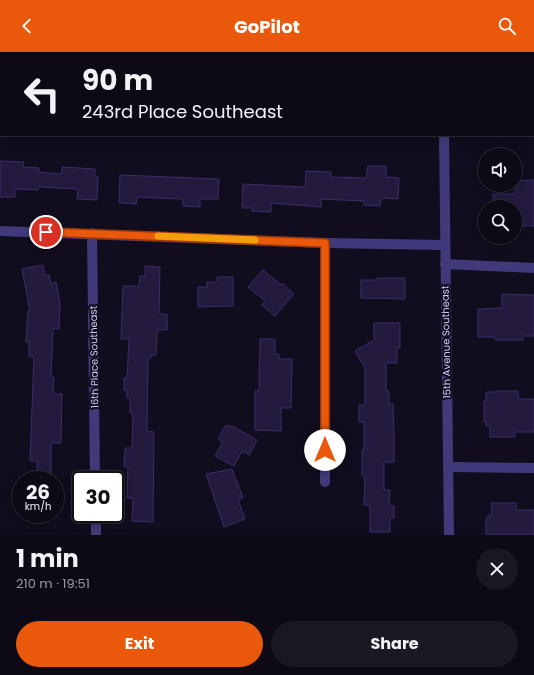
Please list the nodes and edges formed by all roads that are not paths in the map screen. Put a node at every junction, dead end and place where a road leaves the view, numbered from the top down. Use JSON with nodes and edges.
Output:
{"nodes":[{"id":1,"x":444,"y":136,"type":"edge"},
{"id":2,"x":0,"y":231,"type":"edge"},
{"id":3,"x":92,"y":234,"type":"junction"},
{"id":4,"x":325,"y":243,"type":"junction"},
{"id":5,"x":445,"y":245,"type":"junction"},
{"id":6,"x":445,"y":264,"type":"junction"},
{"id":7,"x":534,"y":268,"type":"edge"},
{"id":8,"x":448,"y":467,"type":"junction"},
{"id":9,"x":534,"y":468,"type":"edge"},
{"id":10,"x":96,"y":471,"type":"edge"},
{"id":11,"x":325,"y":482,"type":"dead end"},
{"id":12,"x":96,"y":523,"type":"edge"},
{"id":13,"x":96,"y":535,"type":"edge"},
{"id":14,"x":449,"y":535,"type":"edge"}],
"edges":[{"from":1,"to":5,"type":"street","name":"15th Avenue Southeast"},
{"from":2,"to":3,"type":"street"},
{"from":3,"to":4,"type":"street"},
{"from":3,"to":10,"type":"street","name":"16th Place Southeast"},
{"from":4,"to":5,"type":"street"},
{"from":4,"to":11,"type":"street"},
{"from":5,"to":6,"type":"street","name":"15th Avenue Southeast"},
{"from":6,"to":7,"type":"street"},
{"from":6,"to":8,"type":"street","name":"15th Avenue Southeast"},
{"from":8,"to":9,"type":"street"},
{"from":8,"to":14,"type":"street","name":"15th Avenue Southeast"},
{"from":12,"to":13,"type":"street"}]}
